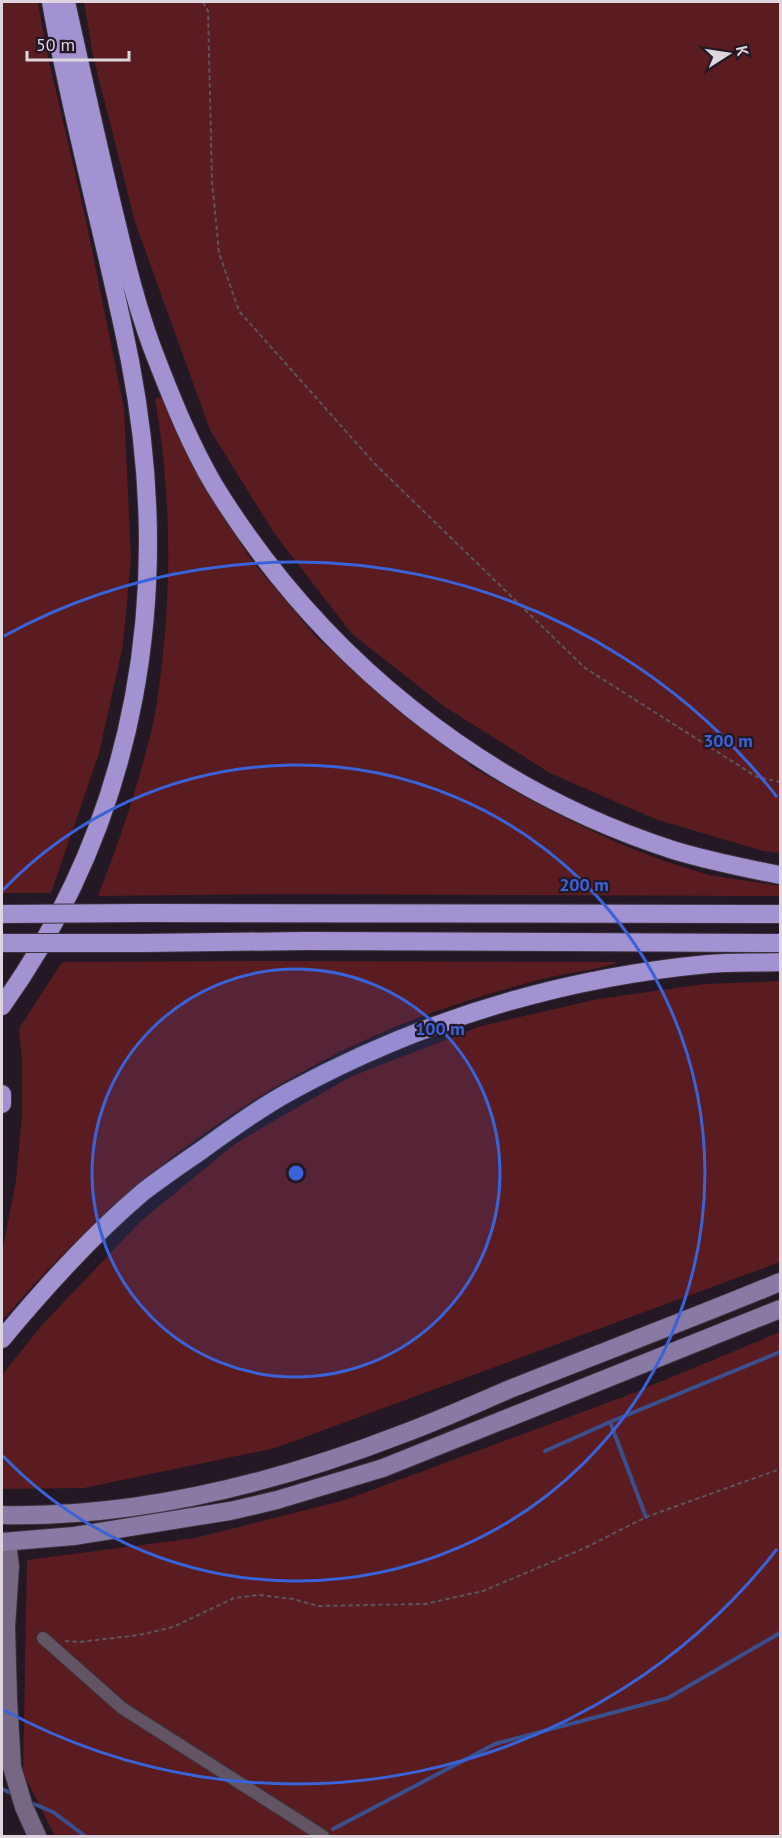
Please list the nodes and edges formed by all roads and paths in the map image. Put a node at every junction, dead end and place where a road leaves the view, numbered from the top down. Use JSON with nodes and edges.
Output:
{"nodes":[{"id":1,"x":51,"y":2,"type":"edge"},
{"id":2,"x":66,"y":2,"type":"edge"},
{"id":3,"x":203,"y":2,"type":"edge"},
{"id":4,"x":780,"y":782,"type":"edge"},
{"id":5,"x":780,"y":875,"type":"edge"},
{"id":6,"x":2,"y":914,"type":"edge"},
{"id":7,"x":780,"y":914,"type":"edge"},
{"id":8,"x":2,"y":943,"type":"edge"},
{"id":9,"x":780,"y":943,"type":"edge"},
{"id":10,"x":780,"y":962,"type":"edge"},
{"id":11,"x":2,"y":1006,"type":"edge"},
{"id":12,"x":2,"y":1094,"type":"edge"},
{"id":13,"x":2,"y":1104,"type":"edge"},
{"id":14,"x":780,"y":1282,"type":"edge"},
{"id":15,"x":780,"y":1309,"type":"edge"},
{"id":16,"x":2,"y":1339,"type":"edge"},
{"id":17,"x":780,"y":1469,"type":"edge"},
{"id":18,"x":3,"y":1515,"type":"edge"},
{"id":19,"x":2,"y":1546,"type":"edge"},
{"id":20,"x":2,"y":1597,"type":"edge"},
{"id":21,"x":6,"y":1627,"type":"junction"},
{"id":22,"x":43,"y":1638,"type":"joint"},
{"id":23,"x":37,"y":1836,"type":"edge"},
{"id":24,"x":323,"y":1836,"type":"edge"}],
"edges":[{"from":1,"to":11,"type":"highway"},
{"from":2,"to":5,"type":"highway"},
{"from":3,"to":4,"type":"path"},
{"from":6,"to":7,"type":"highway","bridge":true},
{"from":8,"to":9,"type":"highway","bridge":true},
{"from":10,"to":16,"type":"highway"},
{"from":12,"to":13,"type":"highway"},
{"from":14,"to":18,"type":"main road"},
{"from":15,"to":19,"type":"main road"},
{"from":17,"to":22,"type":"path"},
{"from":18,"to":19,"type":"main road"},
{"from":19,"to":21,"type":"street"},
{"from":20,"to":21,"type":"street"},
{"from":21,"to":23,"type":"street"},
{"from":22,"to":24,"type":"street"}]}
